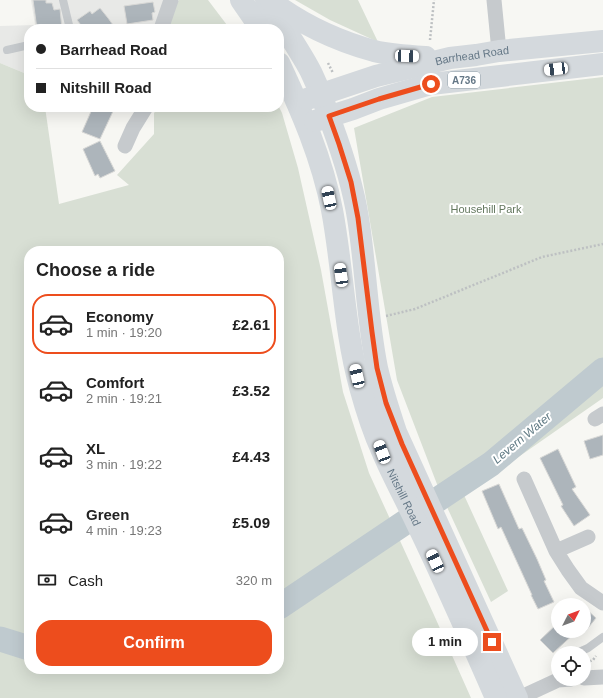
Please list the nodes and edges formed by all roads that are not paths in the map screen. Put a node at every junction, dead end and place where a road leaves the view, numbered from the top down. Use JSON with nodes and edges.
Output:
{"nodes":[{"id":1,"x":63,"y":0,"type":"edge"},
{"id":2,"x":171,"y":0,"type":"edge"},
{"id":3,"x":241,"y":0,"type":"edge"},
{"id":4,"x":266,"y":0,"type":"edge"},
{"id":5,"x":271,"y":0,"type":"edge"},
{"id":6,"x":494,"y":0,"type":"edge"},
{"id":7,"x":69,"y":24,"type":"edge"},
{"id":8,"x":163,"y":24,"type":"edge"},
{"id":9,"x":258,"y":24,"type":"edge"},
{"id":10,"x":282,"y":24,"type":"edge"},
{"id":11,"x":284,"y":27,"type":"edge"},
{"id":12,"x":603,"y":41,"type":"edge"},
{"id":13,"x":569,"y":44,"type":"junction"},
{"id":14,"x":24,"y":46,"type":"edge"},
{"id":15,"x":7,"y":50,"type":"dead end"},
{"id":16,"x":499,"y":51,"type":"junction"},
{"id":17,"x":433,"y":60,"type":"junction"},
{"id":18,"x":603,"y":64,"type":"edge"},
{"id":19,"x":572,"y":68,"type":"junction"},
{"id":20,"x":284,"y":74,"type":"edge"},
{"id":21,"x":429,"y":85,"type":"junction"},
{"id":22,"x":321,"y":94,"type":"junction"},
{"id":23,"x":297,"y":103,"type":"junction"},
{"id":24,"x":143,"y":112,"type":"edge"},
{"id":25,"x":329,"y":116,"type":"junction"},
{"id":26,"x":306,"y":124,"type":"junction"},
{"id":27,"x":125,"y":146,"type":"dead end"},
{"id":28,"x":392,"y":448,"type":"junction"},
{"id":29,"x":524,"y":479,"type":"dead end"},
{"id":30,"x":588,"y":536,"type":"dead end"},
{"id":31,"x":556,"y":551,"type":"junction"},
{"id":32,"x":603,"y":603,"type":"edge"},
{"id":33,"x":603,"y":637,"type":"edge"},
{"id":34,"x":591,"y":646,"type":"edge"},
{"id":35,"x":603,"y":677,"type":"edge"},
{"id":36,"x":591,"y":678,"type":"edge"},
{"id":37,"x":551,"y":683,"type":"edge"},
{"id":38,"x":496,"y":698,"type":"edge"},
{"id":39,"x":518,"y":698,"type":"edge"}],
"edges":[{"from":1,"to":7,"type":"lane"},
{"from":2,"to":8,"type":"street"},
{"from":3,"to":9,"type":"main road"},
{"from":4,"to":10,"type":"main road","name":"Nitshill Road"},
{"from":5,"to":17,"type":"main road","number":"A736"},
{"from":6,"to":16,"type":"street"},
{"from":11,"to":22,"type":"main road","name":"Nitshill Road"},
{"from":12,"to":13,"type":"main road","name":"Barrhead Road","number":"A736"},
{"from":13,"to":16,"type":"main road","name":"Barrhead Road","number":"A736"},
{"from":13,"to":19,"type":"main road"},
{"from":14,"to":15,"type":"lane"},
{"from":16,"to":17,"type":"main road","name":"Barrhead Road","number":"A736"},
{"from":17,"to":21,"type":"main road"},
{"from":17,"to":22,"type":"main road","name":"Barrhead Road","number":"A736"},
{"from":18,"to":19,"type":"main road","name":"Barrhead Road","number":"A736"},
{"from":19,"to":21,"type":"main road","name":"Barrhead Road","number":"A736"},
{"from":20,"to":23,"type":"main road","name":"Nitshill Road"},
{"from":21,"to":25,"type":"main road","name":"Barrhead Road","number":"A736"},
{"from":22,"to":23,"type":"main road","name":"Barrhead Road"},
{"from":22,"to":25,"type":"main road","name":"Nitshill Road"},
{"from":23,"to":26,"type":"main road","name":"Nitshill Road"},
{"from":24,"to":27,"type":"street"},
{"from":25,"to":26,"type":"main road","name":"Barrhead Road"},
{"from":25,"to":28,"type":"main road","name":"Nitshill Road"},
{"from":26,"to":28,"type":"main road","name":"Nitshill Road"},
{"from":28,"to":38,"type":"main road","name":"Nitshill Road"},
{"from":28,"to":39,"type":"main road","name":"Nitshill Road"},
{"from":29,"to":31,"type":"street"},
{"from":30,"to":31,"type":"street"},
{"from":31,"to":32,"type":"street"},
{"from":33,"to":34,"type":"lane"},
{"from":35,"to":36,"type":"street"},
{"from":37,"to":39,"type":"street"}]}
